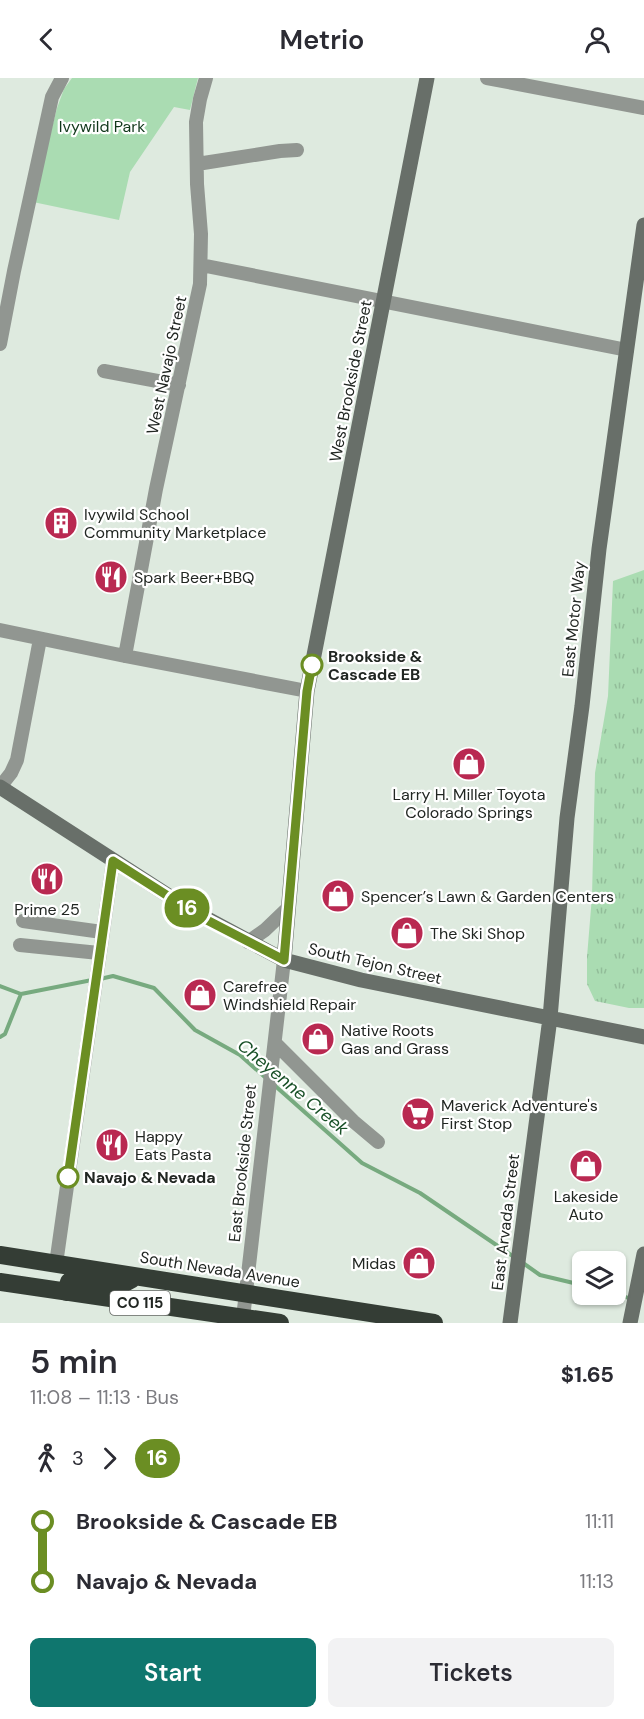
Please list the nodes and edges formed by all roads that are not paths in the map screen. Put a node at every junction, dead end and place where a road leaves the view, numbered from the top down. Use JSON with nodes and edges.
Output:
{"nodes":[{"id":1,"x":62,"y":78,"type":"edge"},
{"id":2,"x":206,"y":78,"type":"edge"},
{"id":3,"x":428,"y":78,"type":"edge"},
{"id":4,"x":487,"y":78,"type":"edge"},
{"id":5,"x":644,"y":108,"type":"edge"},
{"id":6,"x":297,"y":150,"type":"dead end"},
{"id":7,"x":197,"y":164,"type":"junction"},
{"id":8,"x":644,"y":225,"type":"edge"},
{"id":9,"x":201,"y":265,"type":"junction"},
{"id":10,"x":7,"y":270,"type":"edge"},
{"id":11,"x":384,"y":301,"type":"junction"},
{"id":12,"x":0,"y":344,"type":"edge"},
{"id":13,"x":627,"y":350,"type":"junction"},
{"id":14,"x":104,"y":371,"type":"dead end"},
{"id":15,"x":179,"y":385,"type":"junction"},
{"id":16,"x":0,"y":630,"type":"edge"},
{"id":17,"x":40,"y":639,"type":"junction"},
{"id":18,"x":125,"y":657,"type":"junction"},
{"id":19,"x":307,"y":691,"type":"junction"},
{"id":20,"x":0,"y":787,"type":"edge"},
{"id":21,"x":113,"y":861,"type":"junction"},
{"id":22,"x":290,"y":907,"type":"junction"},
{"id":23,"x":23,"y":921,"type":"dead end"},
{"id":24,"x":102,"y":932,"type":"junction"},
{"id":25,"x":248,"y":942,"type":"junction"},
{"id":26,"x":20,"y":945,"type":"dead end"},
{"id":27,"x":99,"y":953,"type":"junction"},
{"id":28,"x":284,"y":960,"type":"junction"},
{"id":29,"x":550,"y":1018,"type":"junction"},
{"id":30,"x":644,"y":1037,"type":"edge"},
{"id":31,"x":275,"y":1042,"type":"junction"},
{"id":32,"x":378,"y":1142,"type":"dead end"},
{"id":33,"x":644,"y":1254,"type":"edge"},
{"id":34,"x":0,"y":1255,"type":"edge"},
{"id":35,"x":56,"y":1264,"type":"junction"},
{"id":36,"x":0,"y":1275,"type":"edge"},
{"id":37,"x":136,"y":1276,"type":"junction"},
{"id":38,"x":0,"y":1282,"type":"edge"},
{"id":39,"x":66,"y":1292,"type":"junction"},
{"id":40,"x":246,"y":1293,"type":"junction"},
{"id":41,"x":272,"y":1297,"type":"junction"},
{"id":42,"x":243,"y":1318,"type":"junction"},
{"id":43,"x":271,"y":1322,"type":"edge"},
{"id":44,"x":434,"y":1323,"type":"edge"},
{"id":45,"x":510,"y":1323,"type":"edge"},
{"id":46,"x":630,"y":1323,"type":"edge"}],
"edges":[{"from":1,"to":10,"type":"street"},
{"from":2,"to":7,"type":"street","name":"West Navajo Street"},
{"from":3,"to":11,"type":"street","name":"West Brookside Street"},
{"from":4,"to":5,"type":"street"},
{"from":6,"to":7,"type":"street"},
{"from":7,"to":9,"type":"street","name":"West Navajo Street"},
{"from":8,"to":13,"type":"street","name":"East Motor Way"},
{"from":9,"to":11,"type":"street"},
{"from":9,"to":15,"type":"street","name":"West Navajo Street"},
{"from":10,"to":12,"type":"street"},
{"from":11,"to":13,"type":"street"},
{"from":11,"to":19,"type":"street","name":"West Brookside Street"},
{"from":13,"to":29,"type":"street","name":"East Motor Way"},
{"from":14,"to":15,"type":"street"},
{"from":15,"to":18,"type":"street","name":"West Navajo Street"},
{"from":16,"to":17,"type":"street"},
{"from":17,"to":18,"type":"street"},
{"from":17,"to":20,"type":"street"},
{"from":18,"to":19,"type":"street"},
{"from":19,"to":22,"type":"street","name":"East Brookside Street"},
{"from":20,"to":21,"type":"street","name":"South Tejon Street"},
{"from":21,"to":24,"type":"street"},
{"from":21,"to":25,"type":"street","name":"South Tejon Street"},
{"from":22,"to":25,"type":"street"},
{"from":22,"to":28,"type":"street","name":"East Brookside Street"},
{"from":23,"to":24,"type":"street"},
{"from":24,"to":27,"type":"street"},
{"from":25,"to":28,"type":"street","name":"South Tejon Street"},
{"from":26,"to":27,"type":"street"},
{"from":27,"to":35,"type":"street"},
{"from":28,"to":29,"type":"street","name":"South Tejon Street"},
{"from":28,"to":31,"type":"street","name":"East Brookside Street"},
{"from":29,"to":30,"type":"street","name":"South Tejon Street"},
{"from":29,"to":45,"type":"street","name":"East Arvada Street"},
{"from":31,"to":32,"type":"street"},
{"from":31,"to":40,"type":"street","name":"East Brookside Street"},
{"from":33,"to":46,"type":"street"},
{"from":34,"to":35,"type":"highway","name":"South Nevada Avenue","number":"CO 115"},
{"from":35,"to":36,"type":"highway"},
{"from":35,"to":37,"type":"highway","name":"South Nevada Avenue","number":"CO 115"},
{"from":37,"to":39,"type":"highway"},
{"from":37,"to":40,"type":"highway","name":"South Nevada Avenue","number":"CO 115"},
{"from":38,"to":39,"type":"highway","number":"CO 115"},
{"from":39,"to":42,"type":"highway","number":"CO 115"},
{"from":40,"to":41,"type":"highway","name":"South Nevada Avenue","number":"CO 115"},
{"from":40,"to":42,"type":"street","name":"East Brookside Street"},
{"from":41,"to":43,"type":"street"},
{"from":41,"to":44,"type":"highway","name":"South Nevada Avenue","number":"CO 115"},
{"from":42,"to":43,"type":"highway","number":"CO 115"}]}
